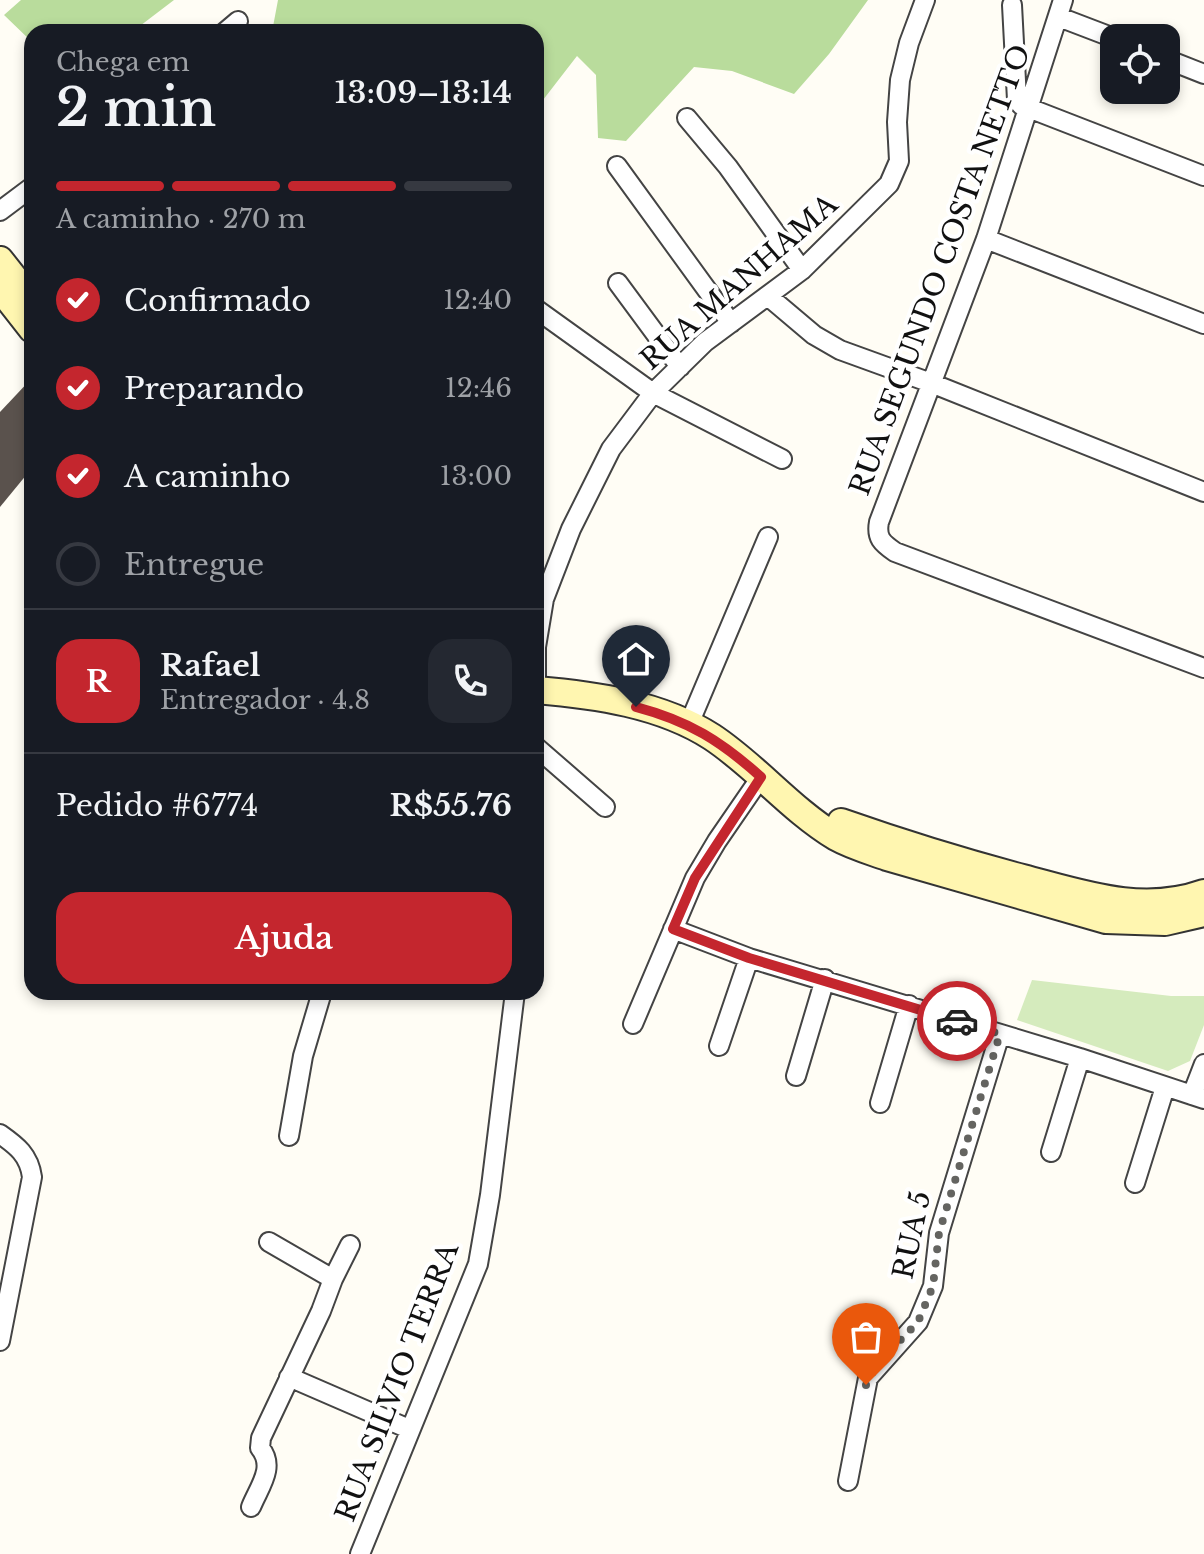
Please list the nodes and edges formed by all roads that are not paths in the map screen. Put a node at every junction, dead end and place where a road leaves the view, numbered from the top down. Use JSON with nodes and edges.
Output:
{"nodes":[{"id":1,"x":925,"y":0,"type":"edge"},
{"id":2,"x":1012,"y":5,"type":"dead end"},
{"id":3,"x":1061,"y":8,"type":"edge"},
{"id":4,"x":1100,"y":30,"type":"edge"},
{"id":5,"x":1180,"y":65,"type":"edge"},
{"id":6,"x":1204,"y":74,"type":"edge"},
{"id":7,"x":1029,"y":108,"type":"junction"},
{"id":8,"x":687,"y":118,"type":"dead end"},
{"id":9,"x":617,"y":166,"type":"dead end"},
{"id":10,"x":1204,"y":176,"type":"edge"},
{"id":11,"x":24,"y":193,"type":"edge"},
{"id":12,"x":0,"y":211,"type":"edge"},
{"id":13,"x":986,"y":239,"type":"junction"},
{"id":14,"x":0,"y":260,"type":"edge"},
{"id":15,"x":802,"y":270,"type":"junction"},
{"id":16,"x":618,"y":283,"type":"dead end"},
{"id":17,"x":0,"y":288,"type":"edge"},
{"id":18,"x":24,"y":291,"type":"edge"},
{"id":19,"x":769,"y":297,"type":"junction"},
{"id":20,"x":544,"y":315,"type":"edge"},
{"id":21,"x":24,"y":319,"type":"edge"},
{"id":22,"x":731,"y":323,"type":"junction"},
{"id":23,"x":1204,"y":324,"type":"edge"},
{"id":24,"x":680,"y":367,"type":"junction"},
{"id":25,"x":931,"y":383,"type":"junction"},
{"id":26,"x":653,"y":393,"type":"junction"},
{"id":27,"x":782,"y":459,"type":"dead end"},
{"id":28,"x":1204,"y":492,"type":"edge"},
{"id":29,"x":768,"y":537,"type":"dead end"},
{"id":30,"x":544,"y":599,"type":"edge"},
{"id":31,"x":1204,"y":668,"type":"edge"},
{"id":32,"x":544,"y":691,"type":"edge"},
{"id":33,"x":689,"y":724,"type":"junction"},
{"id":34,"x":544,"y":754,"type":"edge"},
{"id":35,"x":761,"y":777,"type":"junction"},
{"id":36,"x":605,"y":807,"type":"dead end"},
{"id":37,"x":1040,"y":893,"type":"junction"},
{"id":38,"x":1204,"y":893,"type":"edge"},
{"id":39,"x":1204,"y":913,"type":"edge"},
{"id":40,"x":673,"y":929,"type":"junction"},
{"id":41,"x":749,"y":958,"type":"junction"},
{"id":42,"x":825,"y":979,"type":"junction"},
{"id":43,"x":320,"y":1000,"type":"edge"},
{"id":44,"x":514,"y":1000,"type":"edge"},
{"id":45,"x":909,"y":1005,"type":"junction"},
{"id":46,"x":633,"y":1024,"type":"dead end"},
{"id":47,"x":1000,"y":1034,"type":"junction"},
{"id":48,"x":719,"y":1046,"type":"dead end"},
{"id":49,"x":1080,"y":1058,"type":"junction"},
{"id":50,"x":1204,"y":1064,"type":"edge"},
{"id":51,"x":796,"y":1076,"type":"dead end"},
{"id":52,"x":1165,"y":1087,"type":"junction"},
{"id":53,"x":1198,"y":1097,"type":"edge"},
{"id":54,"x":880,"y":1103,"type":"dead end"},
{"id":55,"x":0,"y":1134,"type":"edge"},
{"id":56,"x":289,"y":1136,"type":"dead end"},
{"id":57,"x":1051,"y":1152,"type":"dead end"},
{"id":58,"x":1135,"y":1183,"type":"dead end"},
{"id":59,"x":269,"y":1242,"type":"dead end"},
{"id":60,"x":350,"y":1245,"type":"dead end"},
{"id":61,"x":333,"y":1279,"type":"junction"},
{"id":62,"x":0,"y":1341,"type":"edge"},
{"id":63,"x":289,"y":1377,"type":"junction"},
{"id":64,"x":409,"y":1429,"type":"junction"},
{"id":65,"x":848,"y":1481,"type":"dead end"},
{"id":66,"x":251,"y":1507,"type":"dead end"},
{"id":67,"x":360,"y":1554,"type":"edge"}],
"edges":[{"from":1,"to":15,"type":"street","name":"RUA MANHAMA"},
{"from":2,"to":7,"type":"street"},
{"from":3,"to":4,"type":"street"},
{"from":3,"to":7,"type":"street","name":"RUA SEGUNDO COSTA NETTO"},
{"from":5,"to":6,"type":"street"},
{"from":7,"to":10,"type":"street"},
{"from":7,"to":13,"type":"street","name":"RUA SEGUNDO COSTA NETTO"},
{"from":8,"to":15,"type":"street"},
{"from":9,"to":22,"type":"street"},
{"from":11,"to":12,"type":"street"},
{"from":13,"to":23,"type":"street"},
{"from":13,"to":25,"type":"street","name":"RUA SEGUNDO COSTA NETTO"},
{"from":14,"to":18,"type":"main road"},
{"from":15,"to":19,"type":"street","name":"RUA MANHAMA"},
{"from":16,"to":24,"type":"street"},
{"from":17,"to":21,"type":"main road"},
{"from":19,"to":22,"type":"street","name":"RUA MANHAMA"},
{"from":19,"to":25,"type":"street"},
{"from":20,"to":26,"type":"street"},
{"from":22,"to":24,"type":"street","name":"RUA MANHAMA"},
{"from":24,"to":26,"type":"street","name":"RUA MANHAMA"},
{"from":25,"to":28,"type":"street"},
{"from":25,"to":31,"type":"street","name":"RUA SEGUNDO COSTA NETTO"},
{"from":26,"to":27,"type":"street"},
{"from":26,"to":30,"type":"street","name":"RUA MANHAMA"},
{"from":29,"to":33,"type":"street"},
{"from":32,"to":33,"type":"main road"},
{"from":33,"to":35,"type":"main road"},
{"from":34,"to":36,"type":"street"},
{"from":35,"to":37,"type":"main road"},
{"from":35,"to":40,"type":"street"},
{"from":37,"to":38,"type":"main road"},
{"from":37,"to":39,"type":"main road"},
{"from":40,"to":41,"type":"street"},
{"from":40,"to":46,"type":"street"},
{"from":41,"to":42,"type":"street"},
{"from":41,"to":48,"type":"street"},
{"from":42,"to":45,"type":"street"},
{"from":42,"to":51,"type":"street"},
{"from":43,"to":56,"type":"street"},
{"from":44,"to":64,"type":"street","name":"RUA SILVIO TERRA"},
{"from":45,"to":47,"type":"street"},
{"from":45,"to":54,"type":"street"},
{"from":47,"to":49,"type":"street"},
{"from":47,"to":65,"type":"street","name":"RUA 5"},
{"from":49,"to":52,"type":"street"},
{"from":49,"to":57,"type":"street"},
{"from":50,"to":53,"type":"street"},
{"from":52,"to":53,"type":"street"},
{"from":52,"to":58,"type":"street"},
{"from":55,"to":62,"type":"street"},
{"from":59,"to":61,"type":"street"},
{"from":60,"to":61,"type":"street"},
{"from":61,"to":63,"type":"street"},
{"from":63,"to":64,"type":"street"},
{"from":63,"to":66,"type":"street"},
{"from":64,"to":67,"type":"street","name":"RUA SILVIO TERRA"}]}
